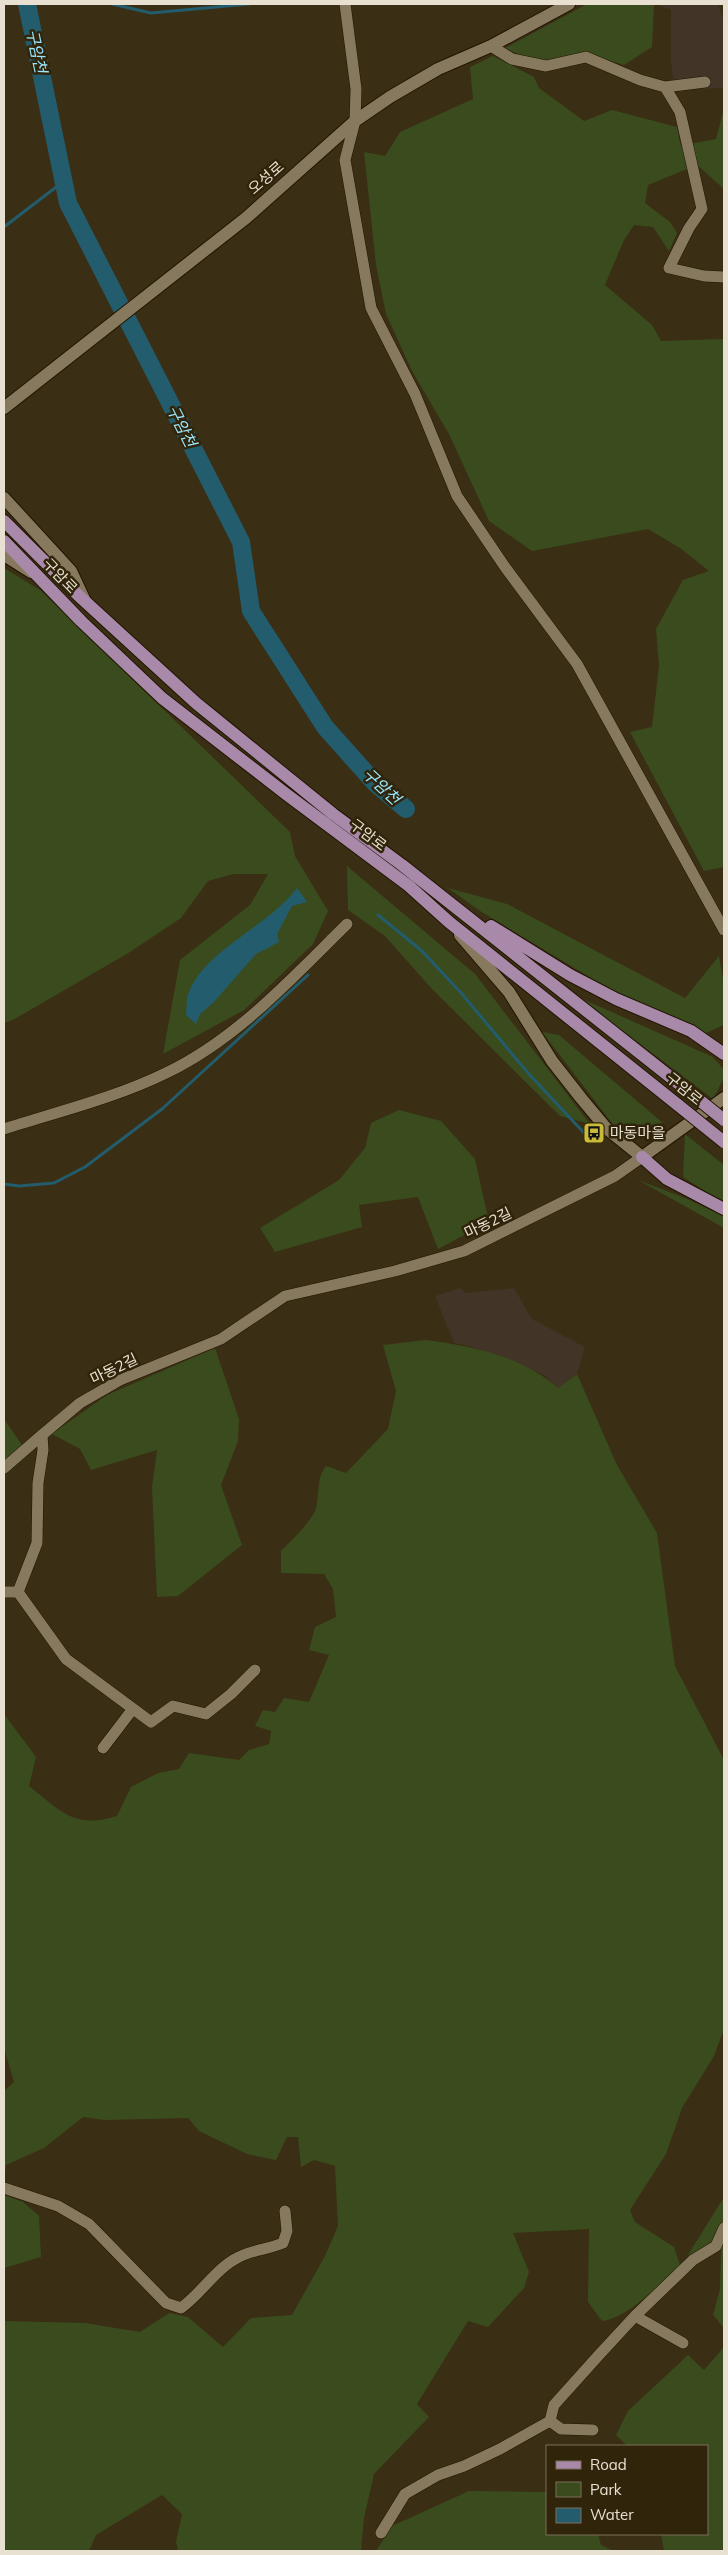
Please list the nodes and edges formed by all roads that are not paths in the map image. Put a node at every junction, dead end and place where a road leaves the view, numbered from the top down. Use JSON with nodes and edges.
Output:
{"nodes":[{"id":1,"x":569,"y":4,"type":"edge"},
{"id":2,"x":345,"y":5,"type":"edge"},
{"id":3,"x":491,"y":46,"type":"junction"},
{"id":4,"x":705,"y":82,"type":"dead end"},
{"id":5,"x":666,"y":87,"type":"junction"},
{"id":6,"x":355,"y":121,"type":"junction"},
{"id":7,"x":724,"y":277,"type":"edge"},
{"id":8,"x":4,"y":408,"type":"edge"},
{"id":9,"x":4,"y":498,"type":"edge"},
{"id":10,"x":4,"y":521,"type":"edge"},
{"id":11,"x":4,"y":541,"type":"edge"},
{"id":12,"x":4,"y":555,"type":"edge"},
{"id":13,"x":36,"y":575,"type":"junction"},
{"id":14,"x":86,"y":603,"type":"junction"},
{"id":15,"x":402,"y":865,"type":"junction"},
{"id":16,"x":449,"y":922,"type":"junction"},
{"id":17,"x":347,"y":924,"type":"dead end"},
{"id":18,"x":724,"y":930,"type":"edge"},
{"id":19,"x":724,"y":1054,"type":"edge"},
{"id":20,"x":724,"y":1098,"type":"edge"},
{"id":21,"x":724,"y":1120,"type":"edge"},
{"id":22,"x":4,"y":1129,"type":"edge"},
{"id":23,"x":724,"y":1142,"type":"edge"},
{"id":24,"x":642,"y":1157,"type":"junction"},
{"id":25,"x":724,"y":1209,"type":"edge"},
{"id":26,"x":42,"y":1435,"type":"junction"},
{"id":27,"x":4,"y":1468,"type":"edge"},
{"id":28,"x":4,"y":1592,"type":"edge"},
{"id":29,"x":18,"y":1592,"type":"junction"},
{"id":30,"x":255,"y":1670,"type":"dead end"},
{"id":31,"x":132,"y":1710,"type":"junction"},
{"id":32,"x":103,"y":1748,"type":"dead end"},
{"id":33,"x":4,"y":2188,"type":"edge"},
{"id":34,"x":285,"y":2211,"type":"dead end"},
{"id":35,"x":724,"y":2228,"type":"edge"},
{"id":36,"x":635,"y":2316,"type":"junction"},
{"id":37,"x":683,"y":2342,"type":"dead end"},
{"id":38,"x":550,"y":2420,"type":"junction"},
{"id":39,"x":593,"y":2430,"type":"dead end"},
{"id":40,"x":381,"y":2533,"type":"dead end"}],
"edges":[{"from":1,"to":3,"type":"main road","name":"오성로"},
{"from":2,"to":6,"type":"street"},
{"from":3,"to":5,"type":"street"},
{"from":3,"to":6,"type":"main road","name":"오성로"},
{"from":4,"to":5,"type":"street"},
{"from":5,"to":7,"type":"street"},
{"from":6,"to":8,"type":"main road","name":"오성로"},
{"from":6,"to":18,"type":"street"},
{"from":9,"to":14,"type":"main road"},
{"from":10,"to":14,"type":"main road","name":"구암로"},
{"from":11,"to":13,"type":"main road","name":"구암로"},
{"from":12,"to":13,"type":"main road"},
{"from":13,"to":16,"type":"main road","name":"구암로"},
{"from":14,"to":15,"type":"main road","name":"구암로"},
{"from":15,"to":19,"type":"main road"},
{"from":15,"to":21,"type":"main road","name":"구암로","bridge":true},
{"from":16,"to":23,"type":"main road","name":"구암로","bridge":true},
{"from":16,"to":24,"type":"main road"},
{"from":17,"to":22,"type":"street"},
{"from":20,"to":24,"type":"main road"},
{"from":24,"to":25,"type":"main road"},
{"from":24,"to":26,"type":"street","name":"마동2길"},
{"from":26,"to":27,"type":"street","name":"마동2길"},
{"from":26,"to":29,"type":"street"},
{"from":28,"to":29,"type":"street"},
{"from":29,"to":31,"type":"street"},
{"from":30,"to":31,"type":"street"},
{"from":31,"to":32,"type":"street"},
{"from":33,"to":34,"type":"street"},
{"from":35,"to":36,"type":"street"},
{"from":36,"to":37,"type":"street"},
{"from":36,"to":38,"type":"street"},
{"from":38,"to":39,"type":"street"},
{"from":38,"to":40,"type":"street"}]}
